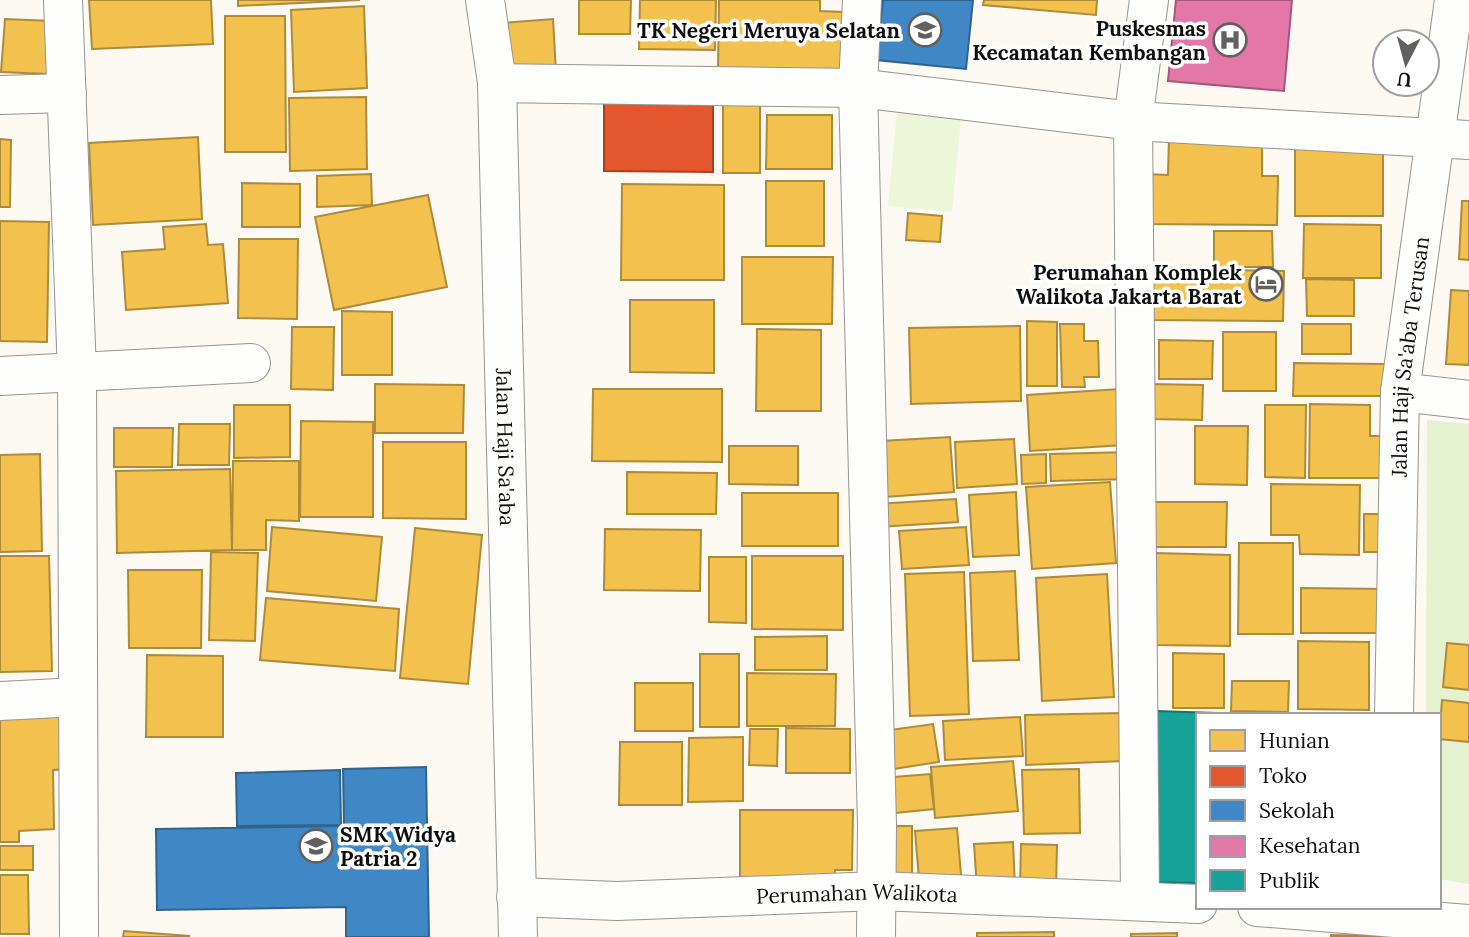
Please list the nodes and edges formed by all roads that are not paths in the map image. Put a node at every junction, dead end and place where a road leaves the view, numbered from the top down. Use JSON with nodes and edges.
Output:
{"nodes":[{"id":1,"x":63,"y":0,"type":"edge"},
{"id":2,"x":485,"y":0,"type":"edge"},
{"id":3,"x":862,"y":0,"type":"edge"},
{"id":4,"x":1149,"y":0,"type":"edge"},
{"id":5,"x":1454,"y":0,"type":"edge"},
{"id":6,"x":497,"y":83,"type":"junction"},
{"id":7,"x":858,"y":88,"type":"junction"},
{"id":8,"x":67,"y":93,"type":"junction"},
{"id":9,"x":0,"y":95,"type":"edge"},
{"id":10,"x":1133,"y":121,"type":"junction"},
{"id":11,"x":1451,"y":139,"type":"edge"},
{"id":12,"x":251,"y":363,"type":"dead end"},
{"id":13,"x":77,"y":373,"type":"junction"},
{"id":14,"x":0,"y":376,"type":"edge"},
{"id":15,"x":1400,"y":392,"type":"junction"},
{"id":16,"x":1469,"y":400,"type":"edge"},
{"id":17,"x":78,"y":697,"type":"junction"},
{"id":18,"x":0,"y":701,"type":"edge"},
{"id":19,"x":1394,"y":713,"type":"edge"},
{"id":20,"x":877,"y":891,"type":"junction"},
{"id":21,"x":516,"y":897,"type":"junction"},
{"id":22,"x":1140,"y":900,"type":"junction"},
{"id":23,"x":1196,"y":904,"type":"edge"},
{"id":24,"x":1324,"y":909,"type":"edge"},
{"id":25,"x":1390,"y":911,"type":"edge"},
{"id":26,"x":1469,"y":924,"type":"edge"},
{"id":27,"x":79,"y":937,"type":"edge"},
{"id":28,"x":517,"y":937,"type":"edge"},
{"id":29,"x":876,"y":937,"type":"edge"}],
"edges":[{"from":1,"to":8,"type":"street"},
{"from":2,"to":6,"type":"street","name":"Jalan Haji Sa'aba"},
{"from":3,"to":7,"type":"street"},
{"from":4,"to":10,"type":"street"},
{"from":5,"to":11,"type":"street","name":"Jalan Haji Sa'aba Terusan"},
{"from":6,"to":7,"type":"street"},
{"from":6,"to":21,"type":"street","name":"Jalan Haji Sa'aba"},
{"from":7,"to":10,"type":"street"},
{"from":7,"to":20,"type":"street"},
{"from":8,"to":9,"type":"street"},
{"from":8,"to":13,"type":"street"},
{"from":10,"to":11,"type":"street"},
{"from":10,"to":22,"type":"street"},
{"from":11,"to":15,"type":"street","name":"Jalan Haji Sa'aba Terusan"},
{"from":12,"to":13,"type":"street"},
{"from":13,"to":14,"type":"street"},
{"from":13,"to":17,"type":"street"},
{"from":15,"to":16,"type":"street"},
{"from":15,"to":19,"type":"street","name":"Jalan Haji Sa'aba Terusan"},
{"from":17,"to":18,"type":"street"},
{"from":17,"to":27,"type":"street"},
{"from":20,"to":21,"type":"street","name":"Perumahan Walikota"},
{"from":20,"to":22,"type":"street","name":"Perumahan Walikota"},
{"from":20,"to":29,"type":"street"},
{"from":21,"to":28,"type":"street","name":"Jalan Haji Sa'aba"},
{"from":22,"to":23,"type":"street","name":"Perumahan Walikota"},
{"from":24,"to":25,"type":"street"},
{"from":25,"to":26,"type":"street"}]}
